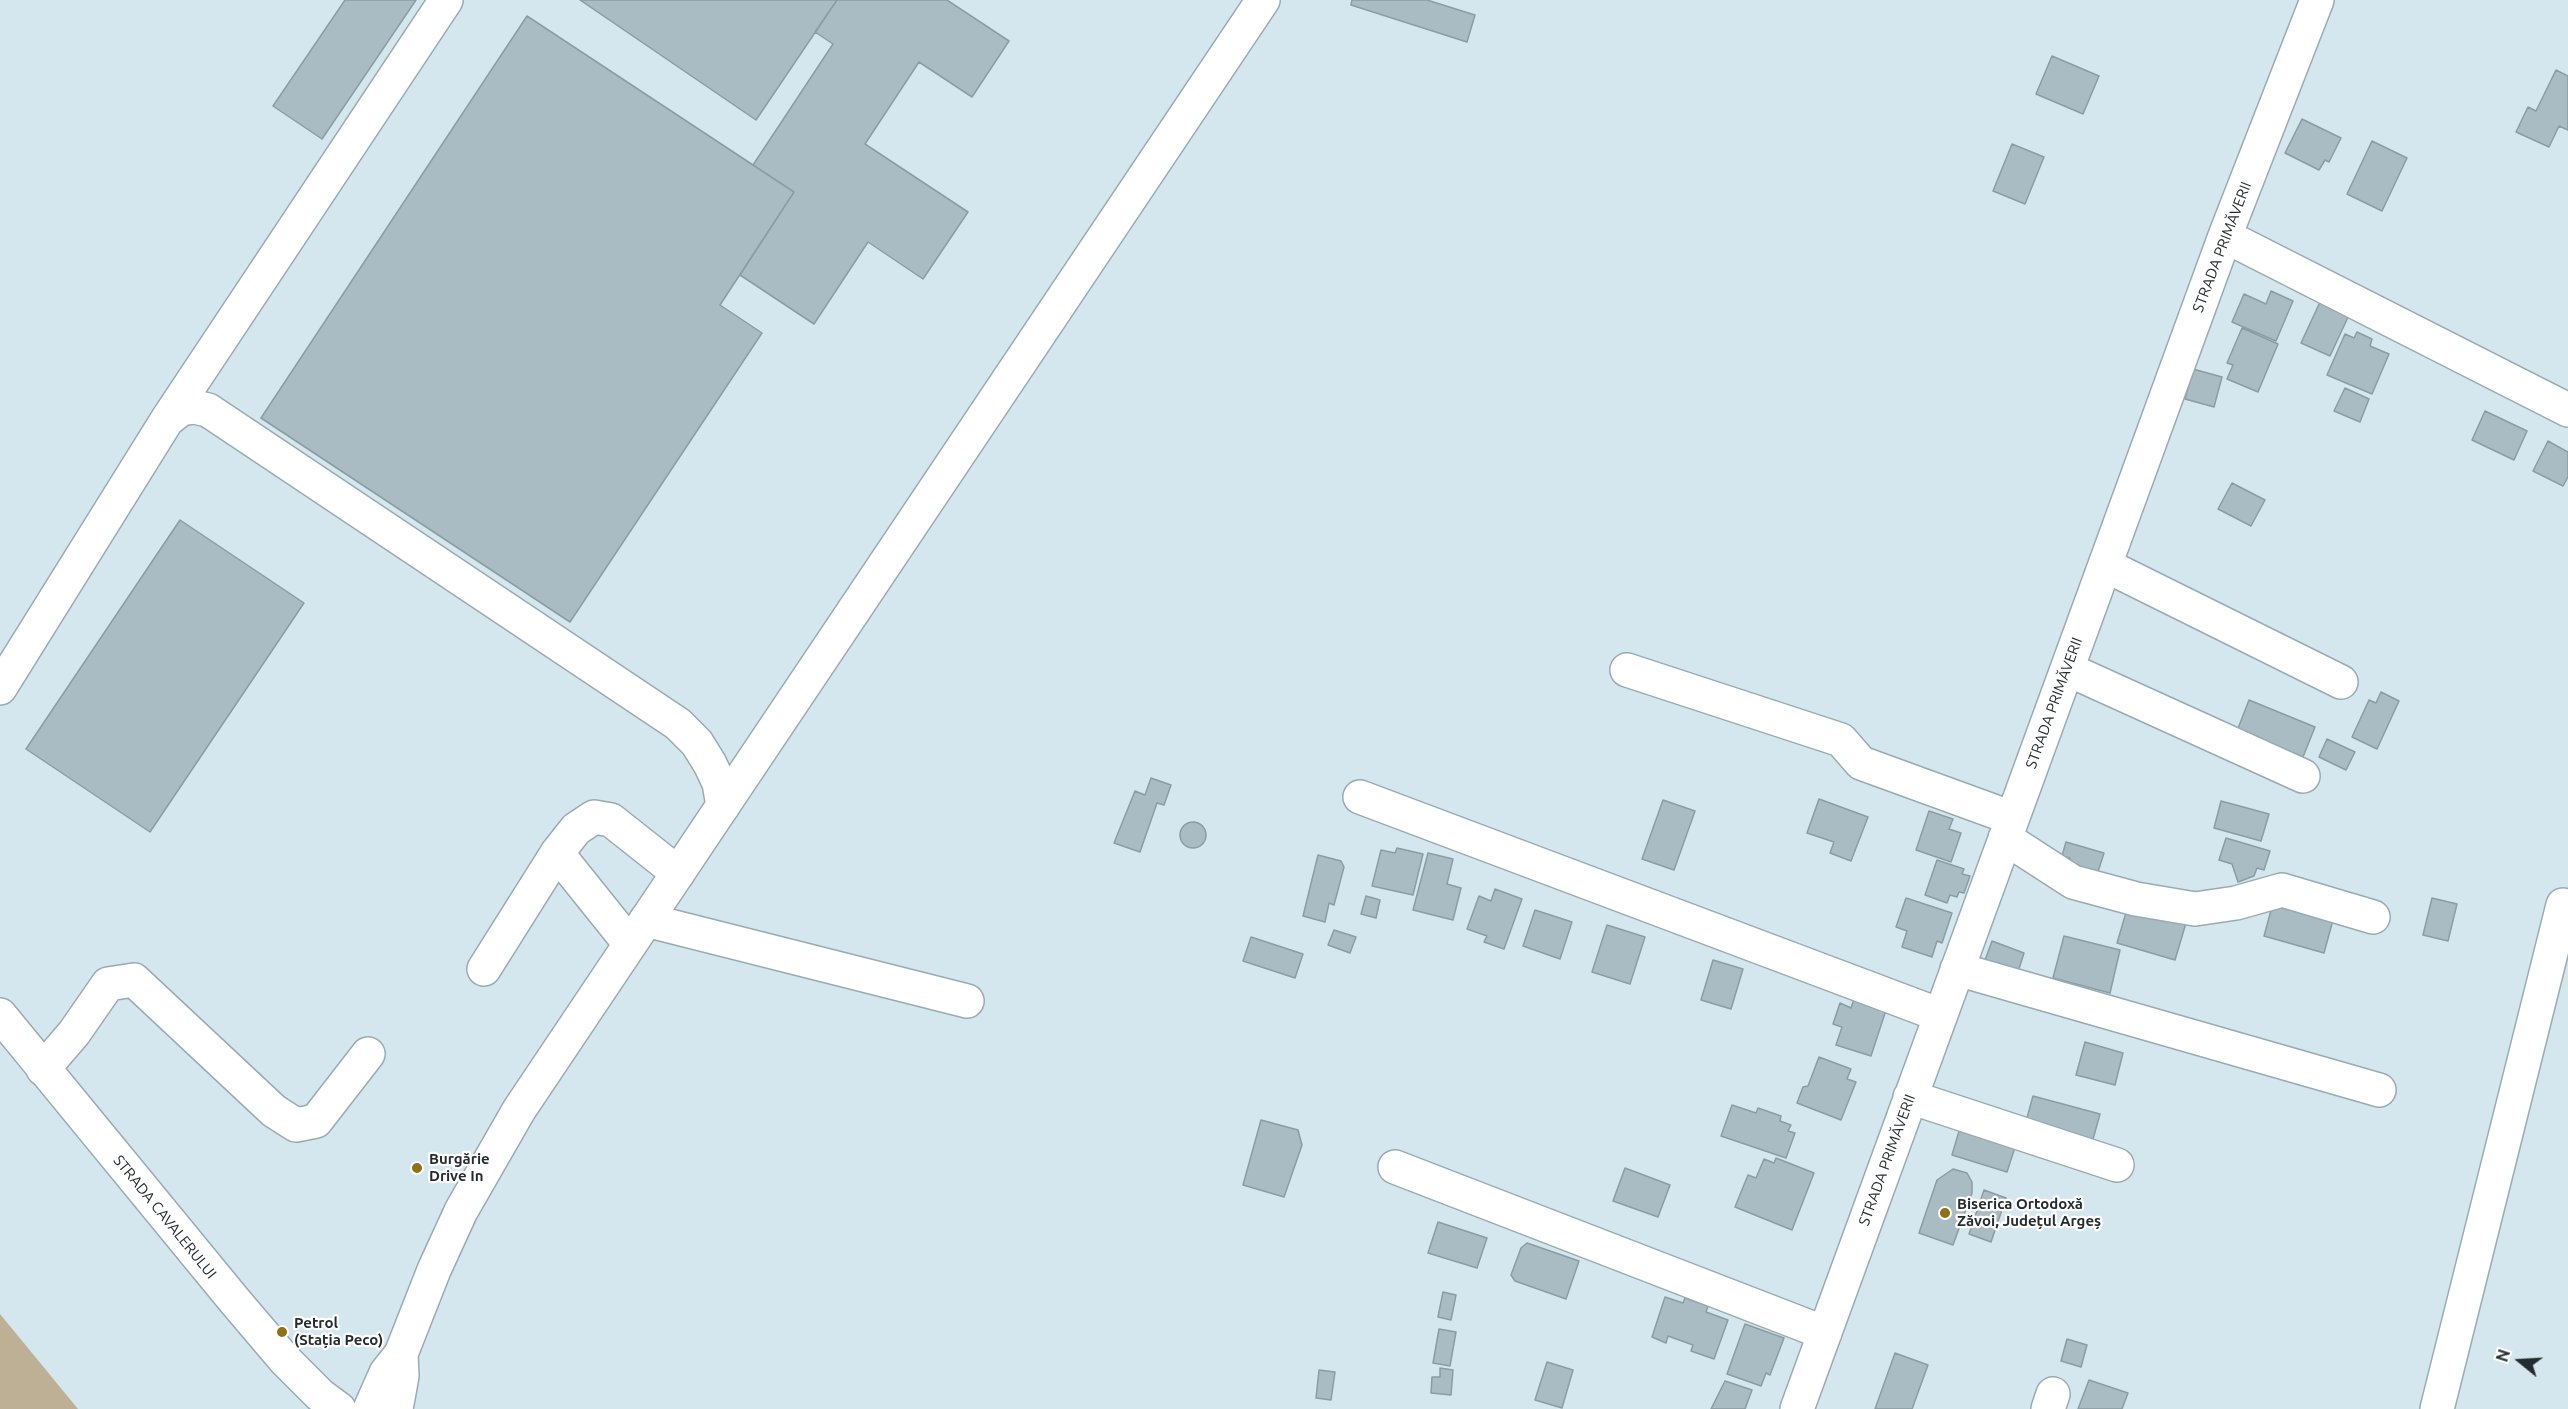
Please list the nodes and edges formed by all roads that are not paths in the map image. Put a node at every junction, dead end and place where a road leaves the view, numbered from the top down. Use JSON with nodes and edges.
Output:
{"nodes":[{"id":1,"x":446,"y":0,"type":"edge"},
{"id":2,"x":1263,"y":0,"type":"edge"},
{"id":3,"x":2317,"y":0,"type":"edge"},
{"id":4,"x":2225,"y":236,"type":"junction"},
{"id":5,"x":199,"y":372,"type":"junction"},
{"id":6,"x":208,"y":410,"type":"junction"},
{"id":7,"x":2568,"y":410,"type":"edge"},
{"id":8,"x":167,"y":420,"type":"junction"},
{"id":9,"x":2105,"y":565,"type":"junction"},
{"id":10,"x":2067,"y":669,"type":"junction"},
{"id":11,"x":1627,"y":670,"type":"dead end"},
{"id":12,"x":2341,"y":682,"type":"dead end"},
{"id":13,"x":0,"y":688,"type":"edge"},
{"id":14,"x":2303,"y":776,"type":"dead end"},
{"id":15,"x":1360,"y":797,"type":"dead end"},
{"id":16,"x":723,"y":806,"type":"junction"},
{"id":17,"x":2008,"y":828,"type":"junction"},
{"id":18,"x":557,"y":853,"type":"junction"},
{"id":19,"x":678,"y":873,"type":"junction"},
{"id":20,"x":2564,"y":905,"type":"dead end"},
{"id":21,"x":2373,"y":917,"type":"dead end"},
{"id":22,"x":638,"y":932,"type":"junction"},
{"id":23,"x":484,"y":969,"type":"dead end"},
{"id":24,"x":1957,"y":969,"type":"junction"},
{"id":25,"x":967,"y":1000,"type":"dead end"},
{"id":26,"x":0,"y":1015,"type":"edge"},
{"id":27,"x":1940,"y":1015,"type":"junction"},
{"id":28,"x":368,"y":1054,"type":"dead end"},
{"id":29,"x":44,"y":1069,"type":"junction"},
{"id":30,"x":2379,"y":1090,"type":"dead end"},
{"id":31,"x":1910,"y":1097,"type":"junction"},
{"id":32,"x":2116,"y":1165,"type":"dead end"},
{"id":33,"x":1395,"y":1167,"type":"dead end"},
{"id":34,"x":1825,"y":1333,"type":"junction"},
{"id":35,"x":401,"y":1354,"type":"junction"},
{"id":36,"x":339,"y":1409,"type":"edge"},
{"id":37,"x":370,"y":1409,"type":"edge"},
{"id":38,"x":396,"y":1409,"type":"edge"},
{"id":39,"x":1797,"y":1409,"type":"edge"},
{"id":40,"x":2437,"y":1409,"type":"edge"}],
"edges":[{"from":1,"to":5,"type":"street"},
{"from":2,"to":16,"type":"street"},
{"from":3,"to":4,"type":"street","name":"STRADA PRIMĂVERII"},
{"from":4,"to":7,"type":"street"},
{"from":4,"to":9,"type":"street","name":"STRADA PRIMĂVERII"},
{"from":5,"to":6,"type":"street"},
{"from":5,"to":8,"type":"street"},
{"from":6,"to":8,"type":"street"},
{"from":6,"to":16,"type":"street"},
{"from":8,"to":13,"type":"street"},
{"from":9,"to":10,"type":"street","name":"STRADA PRIMĂVERII"},
{"from":9,"to":12,"type":"street"},
{"from":10,"to":14,"type":"street"},
{"from":10,"to":17,"type":"street","name":"STRADA PRIMĂVERII"},
{"from":11,"to":17,"type":"street"},
{"from":15,"to":27,"type":"street"},
{"from":16,"to":19,"type":"street"},
{"from":17,"to":21,"type":"street"},
{"from":17,"to":24,"type":"street","name":"STRADA PRIMĂVERII"},
{"from":18,"to":19,"type":"street"},
{"from":18,"to":22,"type":"street"},
{"from":18,"to":23,"type":"street"},
{"from":19,"to":22,"type":"street"},
{"from":20,"to":40,"type":"street"},
{"from":22,"to":25,"type":"street"},
{"from":22,"to":35,"type":"street"},
{"from":24,"to":27,"type":"street","name":"STRADA PRIMĂVERII"},
{"from":24,"to":30,"type":"street"},
{"from":26,"to":29,"type":"street","name":"STRADA CAVALERULUI"},
{"from":27,"to":31,"type":"street","name":"STRADA PRIMĂVERII"},
{"from":28,"to":29,"type":"street"},
{"from":29,"to":36,"type":"street","name":"STRADA CAVALERULUI"},
{"from":31,"to":32,"type":"street"},
{"from":31,"to":34,"type":"street","name":"STRADA PRIMĂVERII"},
{"from":33,"to":34,"type":"street"},
{"from":34,"to":39,"type":"street","name":"STRADA PRIMĂVERII"},
{"from":35,"to":37,"type":"street"},
{"from":35,"to":38,"type":"street"}]}
